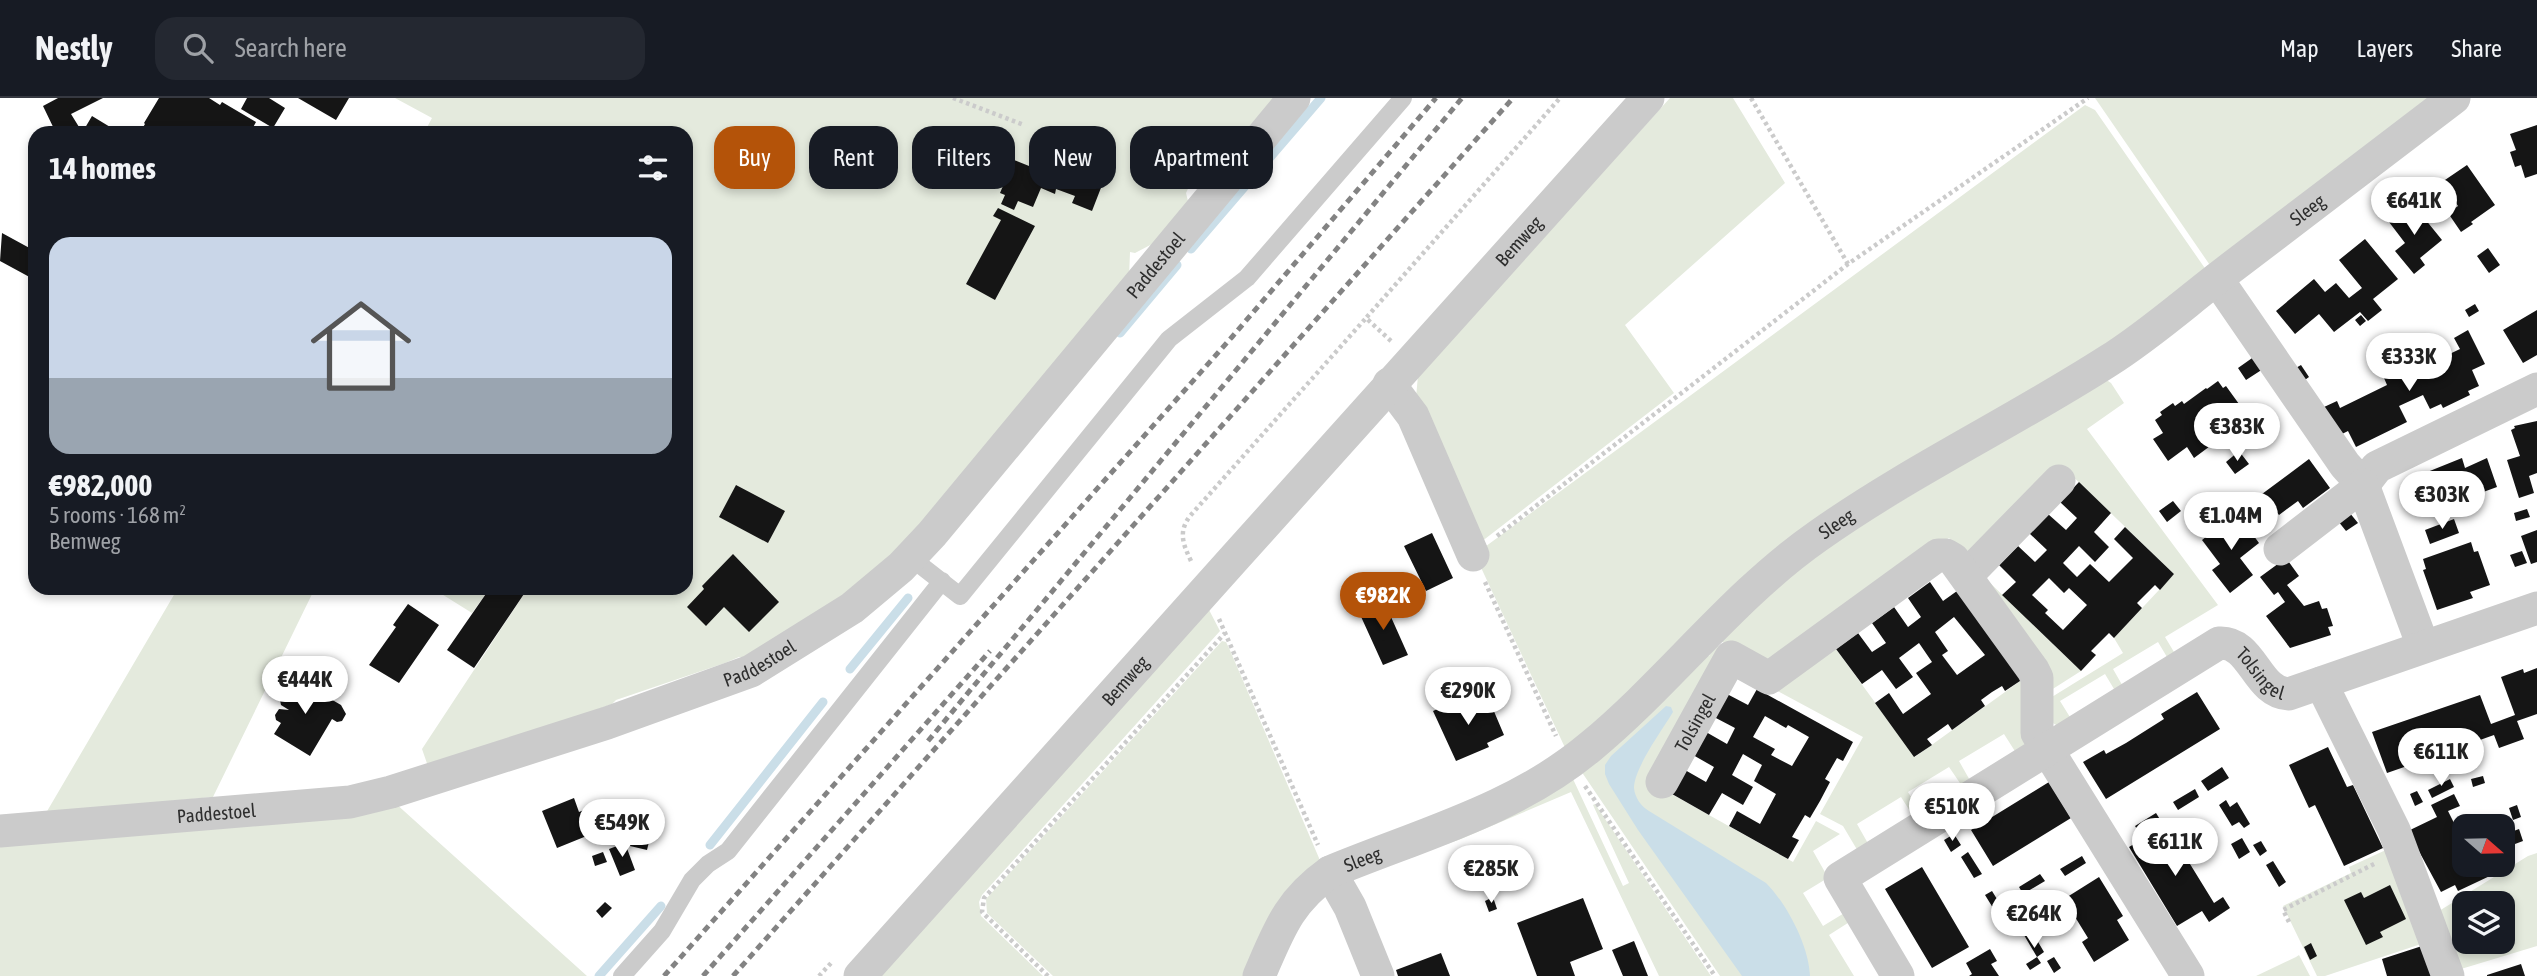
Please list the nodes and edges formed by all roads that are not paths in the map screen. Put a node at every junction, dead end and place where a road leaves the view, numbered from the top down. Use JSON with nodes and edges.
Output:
{"nodes":[{"id":1,"x":1294,"y":98,"type":"edge"},
{"id":2,"x":1404,"y":98,"type":"edge"},
{"id":3,"x":1648,"y":98,"type":"edge"},
{"id":4,"x":2454,"y":98,"type":"edge"},
{"id":5,"x":2217,"y":279,"type":"junction"},
{"id":6,"x":1389,"y":384,"type":"junction"},
{"id":7,"x":2537,"y":389,"type":"edge"},
{"id":8,"x":2059,"y":481,"type":"dead end"},
{"id":9,"x":2363,"y":485,"type":"junction"},
{"id":10,"x":2280,"y":549,"type":"dead end"},
{"id":11,"x":1473,"y":555,"type":"road end"},
{"id":12,"x":911,"y":557,"type":"junction"},
{"id":13,"x":1966,"y":576,"type":"junction"},
{"id":14,"x":942,"y":582,"type":"junction"},
{"id":15,"x":2537,"y":608,"type":"edge"},
{"id":16,"x":2423,"y":646,"type":"junction"},
{"id":17,"x":2321,"y":682,"type":"junction"},
{"id":18,"x":2047,"y":750,"type":"junction"},
{"id":19,"x":1662,"y":782,"type":"dead end"},
{"id":20,"x":0,"y":831,"type":"edge"},
{"id":21,"x":1330,"y":872,"type":"junction"},
{"id":22,"x":622,"y":976,"type":"edge"},
{"id":23,"x":860,"y":976,"type":"edge"},
{"id":24,"x":1259,"y":976,"type":"edge"},
{"id":25,"x":1378,"y":976,"type":"edge"},
{"id":26,"x":1898,"y":976,"type":"edge"},
{"id":27,"x":2188,"y":976,"type":"edge"},
{"id":28,"x":2448,"y":976,"type":"edge"}],
"edges":[{"from":1,"to":12,"type":"street","name":"Paddestoel"},
{"from":2,"to":14,"type":"lane"},
{"from":3,"to":6,"type":"street","name":"Bemweg"},
{"from":4,"to":5,"type":"street","name":"Sleeg"},
{"from":5,"to":9,"type":"street"},
{"from":5,"to":21,"type":"street","name":"Sleeg"},
{"from":6,"to":11,"type":"street"},
{"from":6,"to":23,"type":"street","name":"Bemweg"},
{"from":7,"to":9,"type":"street"},
{"from":8,"to":13,"type":"street"},
{"from":9,"to":10,"type":"street"},
{"from":9,"to":16,"type":"street"},
{"from":12,"to":14,"type":"lane"},
{"from":12,"to":20,"type":"street","name":"Paddestoel"},
{"from":13,"to":18,"type":"street","name":"Tolsingel"},
{"from":13,"to":19,"type":"street","name":"Tolsingel"},
{"from":14,"to":22,"type":"lane"},
{"from":15,"to":16,"type":"street","name":"Tolsingel"},
{"from":16,"to":17,"type":"street","name":"Tolsingel"},
{"from":17,"to":18,"type":"street","name":"Tolsingel"},
{"from":17,"to":28,"type":"street"},
{"from":18,"to":26,"type":"street","name":"Tolsingel"},
{"from":18,"to":27,"type":"street"},
{"from":21,"to":24,"type":"street","name":"Sleeg"},
{"from":21,"to":25,"type":"street"}]}
